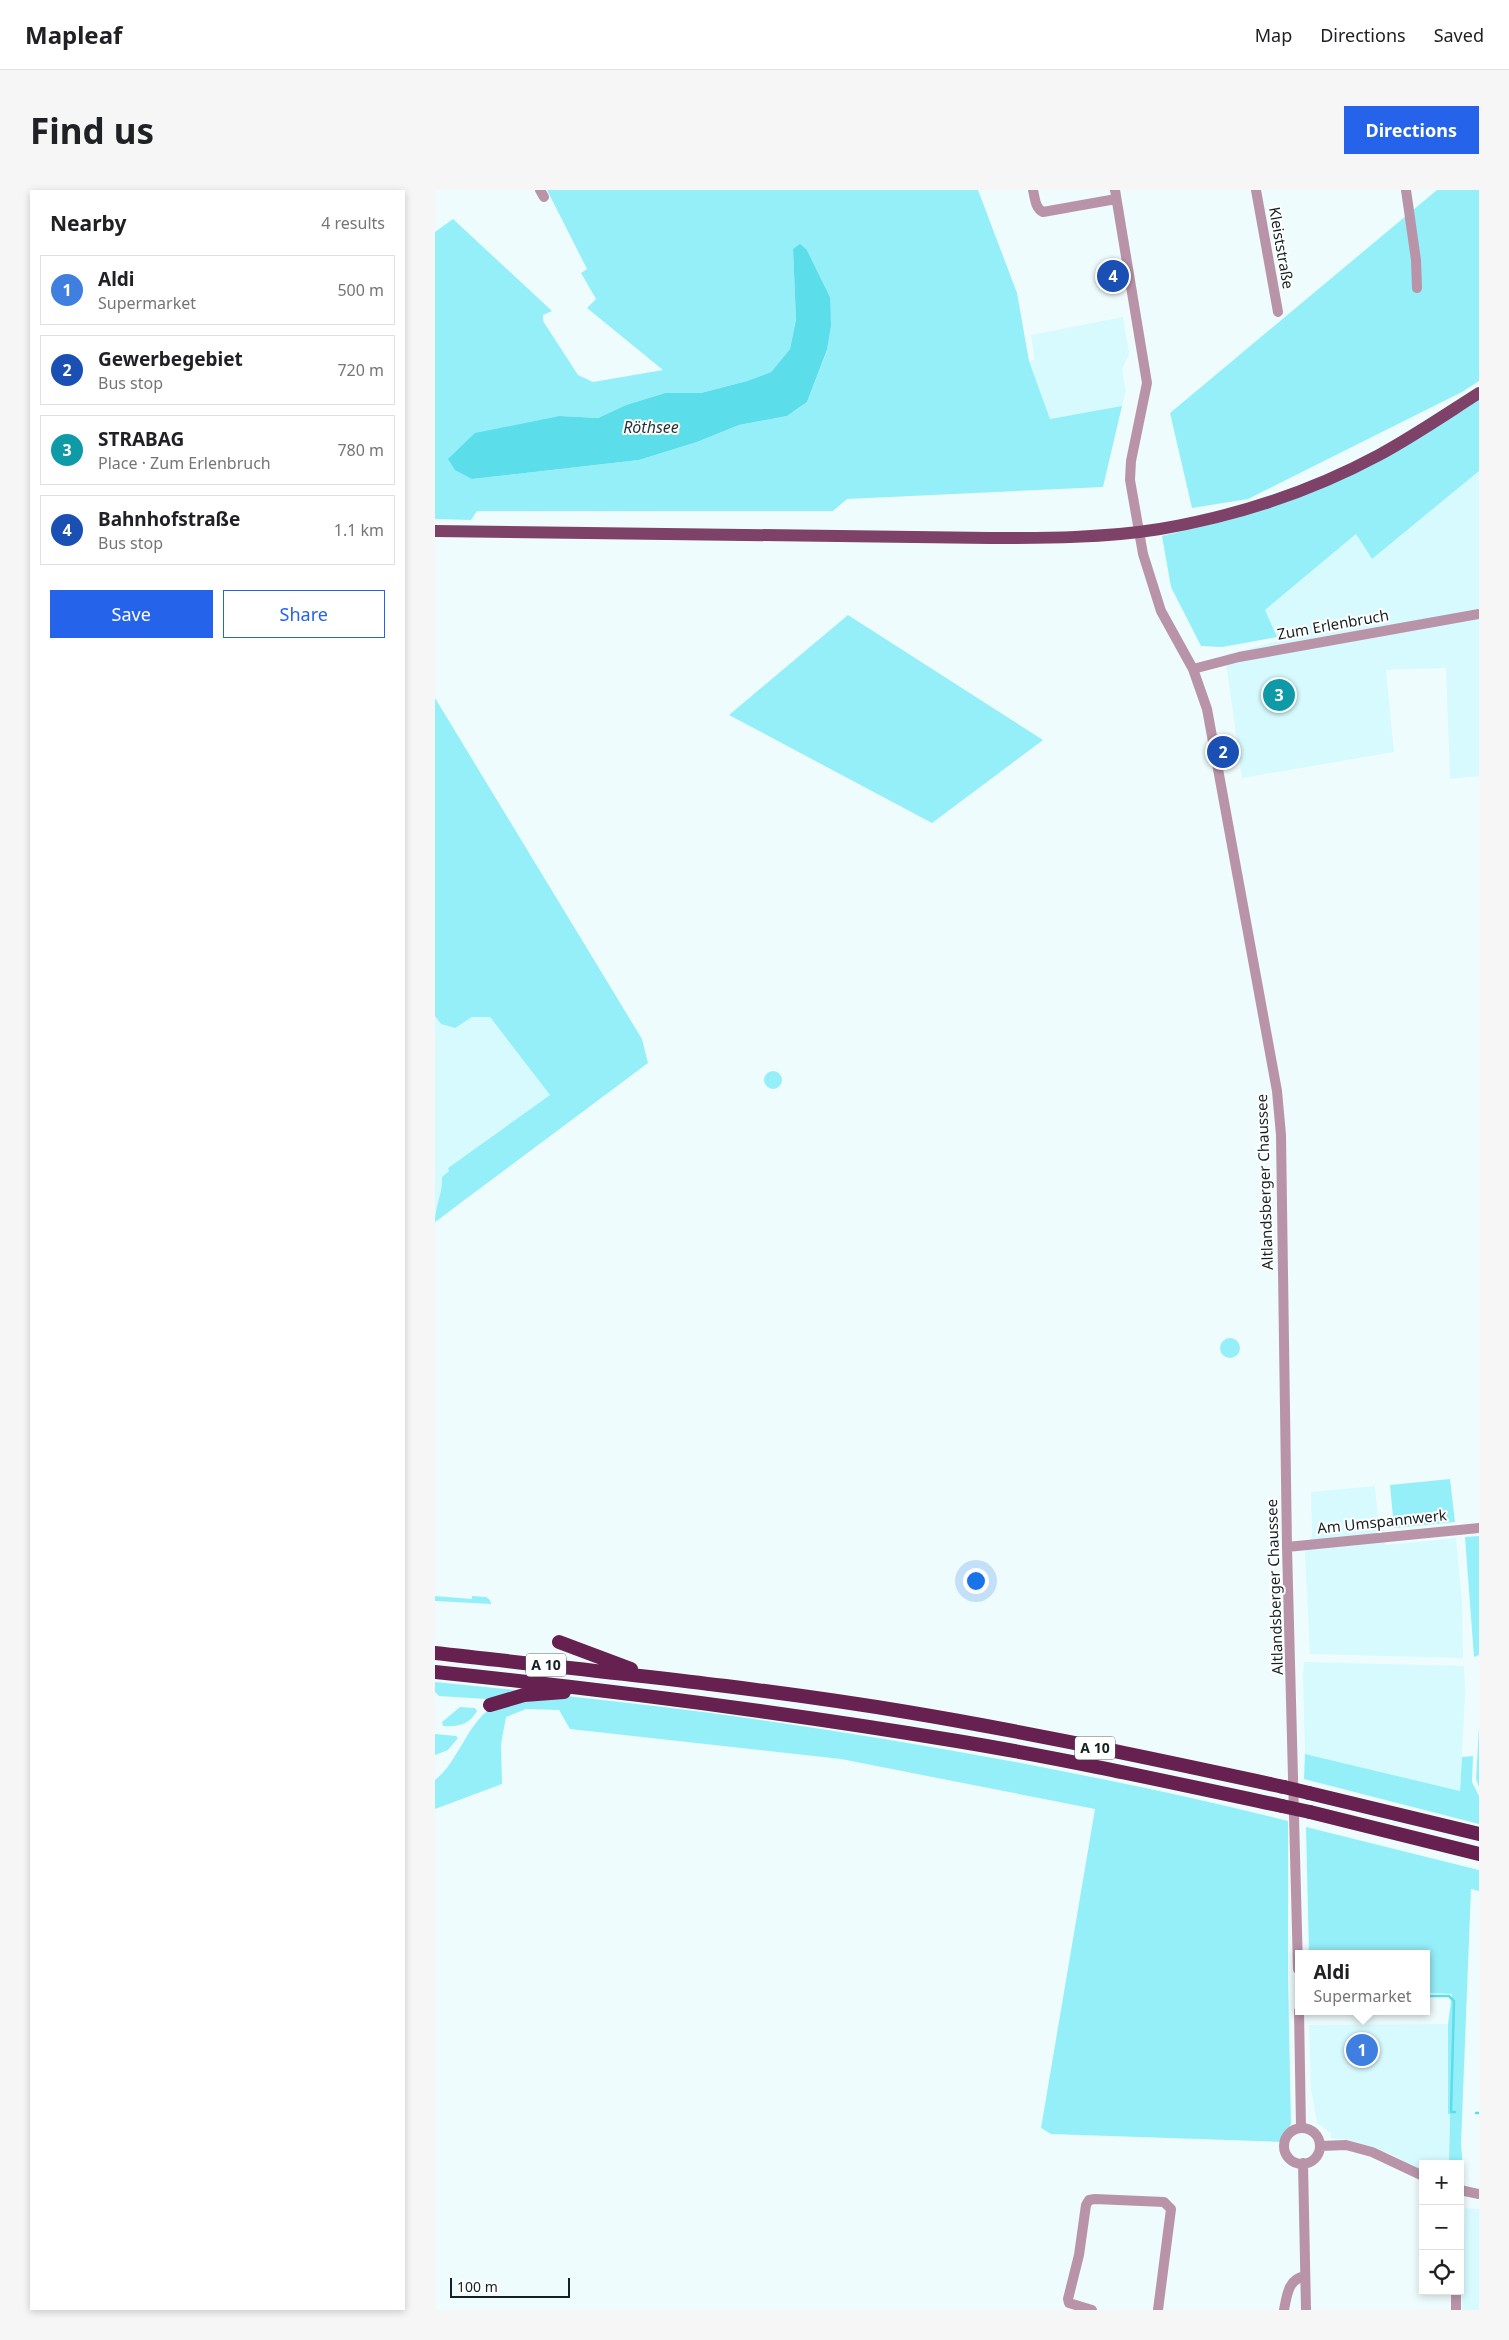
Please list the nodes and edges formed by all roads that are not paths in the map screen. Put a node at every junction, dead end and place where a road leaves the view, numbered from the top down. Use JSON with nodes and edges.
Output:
{"nodes":[{"id":1,"x":1033,"y":190,"type":"edge"},
{"id":2,"x":1256,"y":190,"type":"edge"},
{"id":3,"x":1406,"y":190,"type":"edge"},
{"id":4,"x":1115,"y":195,"type":"edge"},
{"id":5,"x":1417,"y":288,"type":"dead end"},
{"id":6,"x":1278,"y":312,"type":"dead end"},
{"id":7,"x":1479,"y":393,"type":"edge"},
{"id":8,"x":1139,"y":530,"type":"junction"},
{"id":9,"x":435,"y":531,"type":"edge"},
{"id":10,"x":1479,"y":614,"type":"edge"},
{"id":11,"x":1193,"y":669,"type":"junction"},
{"id":12,"x":1479,"y":1528,"type":"edge"},
{"id":13,"x":1287,"y":1547,"type":"junction"},
{"id":14,"x":559,"y":1642,"type":"dead end"},
{"id":15,"x":435,"y":1653,"type":"edge"},
{"id":16,"x":435,"y":1672,"type":"edge"},
{"id":17,"x":657,"y":1678,"type":"junction"},
{"id":18,"x":605,"y":1689,"type":"junction"},
{"id":19,"x":490,"y":1705,"type":"dead end"},
{"id":20,"x":1479,"y":1834,"type":"edge"},
{"id":21,"x":1479,"y":1854,"type":"edge"},
{"id":22,"x":1298,"y":1950,"type":"edge"},
{"id":23,"x":1299,"y":2015,"type":"edge"},
{"id":24,"x":1301,"y":2128,"type":"junction"},
{"id":25,"x":1319,"y":2146,"type":"junction"},
{"id":26,"x":1303,"y":2164,"type":"junction"},
{"id":27,"x":1419,"y":2174,"type":"edge"},
{"id":28,"x":1464,"y":2191,"type":"edge"},
{"id":29,"x":1479,"y":2194,"type":"edge"},
{"id":30,"x":1305,"y":2276,"type":"junction"},
{"id":31,"x":1456,"y":2295,"type":"edge"},
{"id":32,"x":1092,"y":2310,"type":"edge"},
{"id":33,"x":1158,"y":2310,"type":"edge"},
{"id":34,"x":1284,"y":2310,"type":"edge"},
{"id":35,"x":1306,"y":2310,"type":"edge"},
{"id":36,"x":1456,"y":2310,"type":"edge"}],
"edges":[{"from":1,"to":4,"type":"street"},
{"from":2,"to":6,"type":"street","name":"Kleiststraße"},
{"from":3,"to":5,"type":"street"},
{"from":4,"to":8,"type":"street","name":"Altlandsberger Chaussee"},
{"from":7,"to":8,"type":"main road"},
{"from":8,"to":9,"type":"main road"},
{"from":8,"to":11,"type":"street","name":"Altlandsberger Chaussee"},
{"from":10,"to":11,"type":"street","name":"Zum Erlenbruch"},
{"from":11,"to":13,"type":"street","name":"Altlandsberger Chaussee"},
{"from":12,"to":13,"type":"street","name":"Am Umspannwerk"},
{"from":13,"to":22,"type":"street","name":"Altlandsberger Chaussee"},
{"from":14,"to":17,"type":"highway"},
{"from":15,"to":17,"type":"highway","number":"A 10"},
{"from":16,"to":18,"type":"highway","number":"A 10"},
{"from":17,"to":20,"type":"highway","number":"A 10","bridge":true},
{"from":18,"to":19,"type":"highway"},
{"from":18,"to":21,"type":"highway","number":"A 10","bridge":true},
{"from":23,"to":24,"type":"street"},
{"from":24,"to":25,"type":"street"},
{"from":24,"to":26,"type":"street"},
{"from":25,"to":26,"type":"street"},
{"from":25,"to":27,"type":"street"},
{"from":26,"to":30,"type":"street"},
{"from":28,"to":29,"type":"street"},
{"from":30,"to":34,"type":"street"},
{"from":30,"to":35,"type":"street"},
{"from":31,"to":36,"type":"street"},
{"from":32,"to":33,"type":"street"}]}
